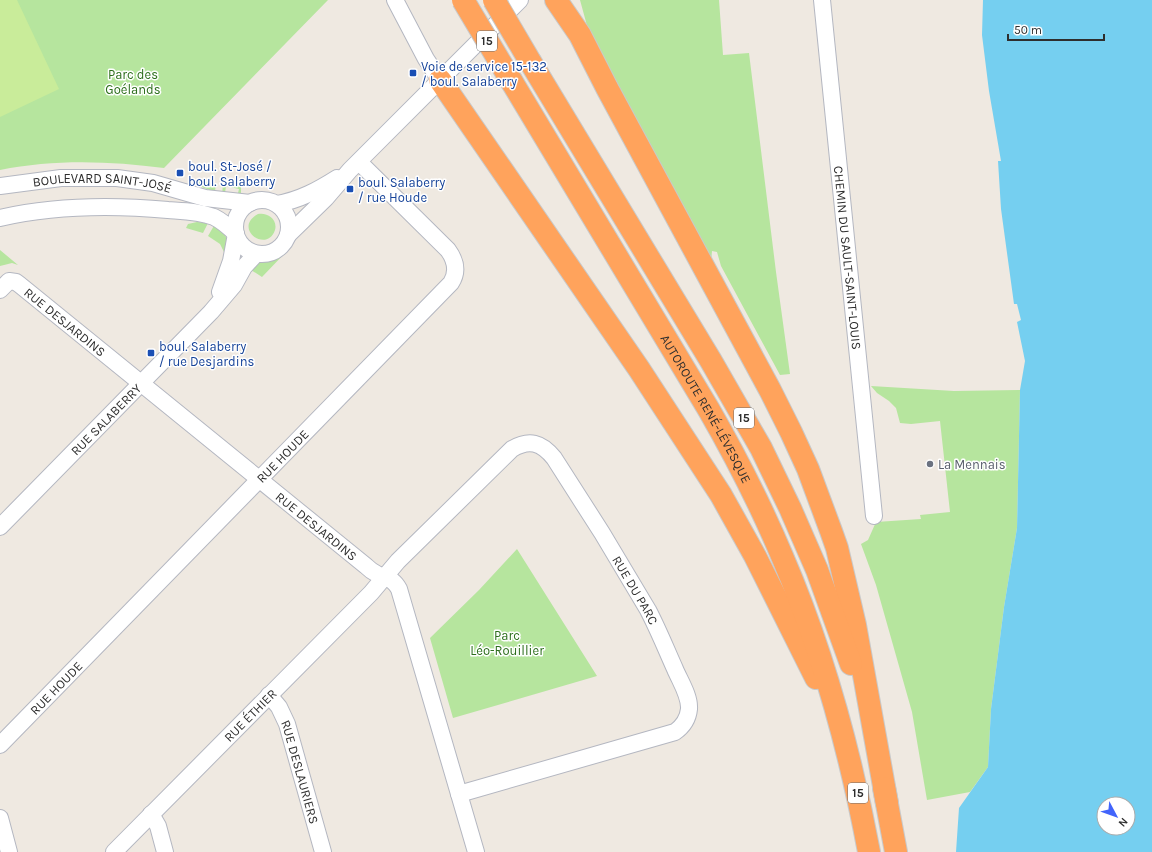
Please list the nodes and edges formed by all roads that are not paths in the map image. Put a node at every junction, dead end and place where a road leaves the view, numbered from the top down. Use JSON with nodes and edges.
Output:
{"nodes":[{"id":1,"x":395,"y":0,"type":"edge"},
{"id":2,"x":463,"y":0,"type":"edge"},
{"id":3,"x":494,"y":0,"type":"edge"},
{"id":4,"x":520,"y":0,"type":"edge"},
{"id":5,"x":556,"y":0,"type":"edge"},
{"id":6,"x":573,"y":0,"type":"edge"},
{"id":7,"x":822,"y":0,"type":"edge"},
{"id":8,"x":580,"y":36,"type":"junction"},
{"id":9,"x":440,"y":80,"type":"junction"},
{"id":10,"x":354,"y":166,"type":"junction"},
{"id":11,"x":0,"y":186,"type":"edge"},
{"id":12,"x":250,"y":203,"type":"junction"},
{"id":13,"x":277,"y":204,"type":"junction"},
{"id":14,"x":0,"y":218,"type":"edge"},
{"id":15,"x":236,"y":234,"type":"junction"},
{"id":16,"x":288,"y":235,"type":"junction"},
{"id":17,"x":256,"y":254,"type":"junction"},
{"id":18,"x":2,"y":289,"type":"edge"},
{"id":19,"x":211,"y":312,"type":"junction"},
{"id":20,"x":141,"y":383,"type":"junction"},
{"id":21,"x":260,"y":480,"type":"junction"},
{"id":22,"x":874,"y":516,"type":"dead end"},
{"id":23,"x":0,"y":527,"type":"edge"},
{"id":24,"x":384,"y":576,"type":"junction"},
{"id":25,"x":269,"y":695,"type":"junction"},
{"id":26,"x":844,"y":735,"type":"junction"},
{"id":27,"x":0,"y":745,"type":"edge"},
{"id":28,"x":459,"y":794,"type":"junction"},
{"id":29,"x":887,"y":803,"type":"junction"},
{"id":30,"x":151,"y":814,"type":"junction"},
{"id":31,"x":0,"y":818,"type":"edge"},
{"id":32,"x":9,"y":852,"type":"edge"},
{"id":33,"x":114,"y":852,"type":"edge"},
{"id":34,"x":165,"y":852,"type":"edge"},
{"id":35,"x":323,"y":852,"type":"edge"},
{"id":36,"x":476,"y":852,"type":"edge"},
{"id":37,"x":869,"y":852,"type":"edge"},
{"id":38,"x":896,"y":852,"type":"edge"}],
"edges":[{"from":1,"to":9,"type":"street"},
{"from":2,"to":26,"type":"highway","name":"AUTOROUTE RENÉ-LÉVESQUE","number":"15","bridge":true},
{"from":3,"to":29,"type":"highway","name":"AUTOROUTE RENÉ-LÉVESQUE","number":"15","bridge":true},
{"from":4,"to":9,"type":"street"},
{"from":5,"to":8,"type":"highway"},
{"from":6,"to":8,"type":"highway"},
{"from":7,"to":22,"type":"street","name":"CHEMIN DU SAULT-SAINT-LOUIS"},
{"from":8,"to":29,"type":"highway"},
{"from":9,"to":10,"type":"street"},
{"from":9,"to":26,"type":"highway"},
{"from":10,"to":13,"type":"street"},
{"from":10,"to":16,"type":"street"},
{"from":10,"to":21,"type":"street","name":"RUE HOUDE"},
{"from":11,"to":12,"type":"street","name":"BOULEVARD SAINT-JOSÉ"},
{"from":12,"to":13,"type":"street"},
{"from":12,"to":15,"type":"street"},
{"from":13,"to":16,"type":"street"},
{"from":14,"to":15,"type":"street","name":"BOULEVARD SAINT-JOSÉ"},
{"from":15,"to":17,"type":"street"},
{"from":15,"to":19,"type":"street","name":"RUE SALABERRY"},
{"from":16,"to":17,"type":"street"},
{"from":17,"to":19,"type":"street","name":"RUE SALABERRY"},
{"from":18,"to":20,"type":"street","name":"RUE DESJARDINS"},
{"from":19,"to":20,"type":"street","name":"RUE SALABERRY"},
{"from":20,"to":21,"type":"street","name":"RUE DESJARDINS"},
{"from":20,"to":23,"type":"street","name":"RUE SALABERRY"},
{"from":21,"to":24,"type":"street","name":"RUE DESJARDINS"},
{"from":21,"to":27,"type":"street","name":"RUE HOUDE"},
{"from":24,"to":25,"type":"street","name":"RUE ÉTHIER"},
{"from":24,"to":28,"type":"street","name":"RUE DESJARDINS"},
{"from":24,"to":28,"type":"street","name":"RUE DU PARC"},
{"from":25,"to":30,"type":"street","name":"RUE ÉTHIER"},
{"from":25,"to":35,"type":"street","name":"RUE DESLAURIERS"},
{"from":26,"to":37,"type":"highway","name":"AUTOROUTE RENÉ-LÉVESQUE","number":"15"},
{"from":28,"to":36,"type":"street","name":"RUE DESJARDINS"},
{"from":29,"to":38,"type":"highway","name":"AUTOROUTE RENÉ-LÉVESQUE","number":"15"},
{"from":30,"to":33,"type":"street","name":"RUE ÉTHIER"},
{"from":30,"to":34,"type":"street"},
{"from":31,"to":32,"type":"street"}]}
